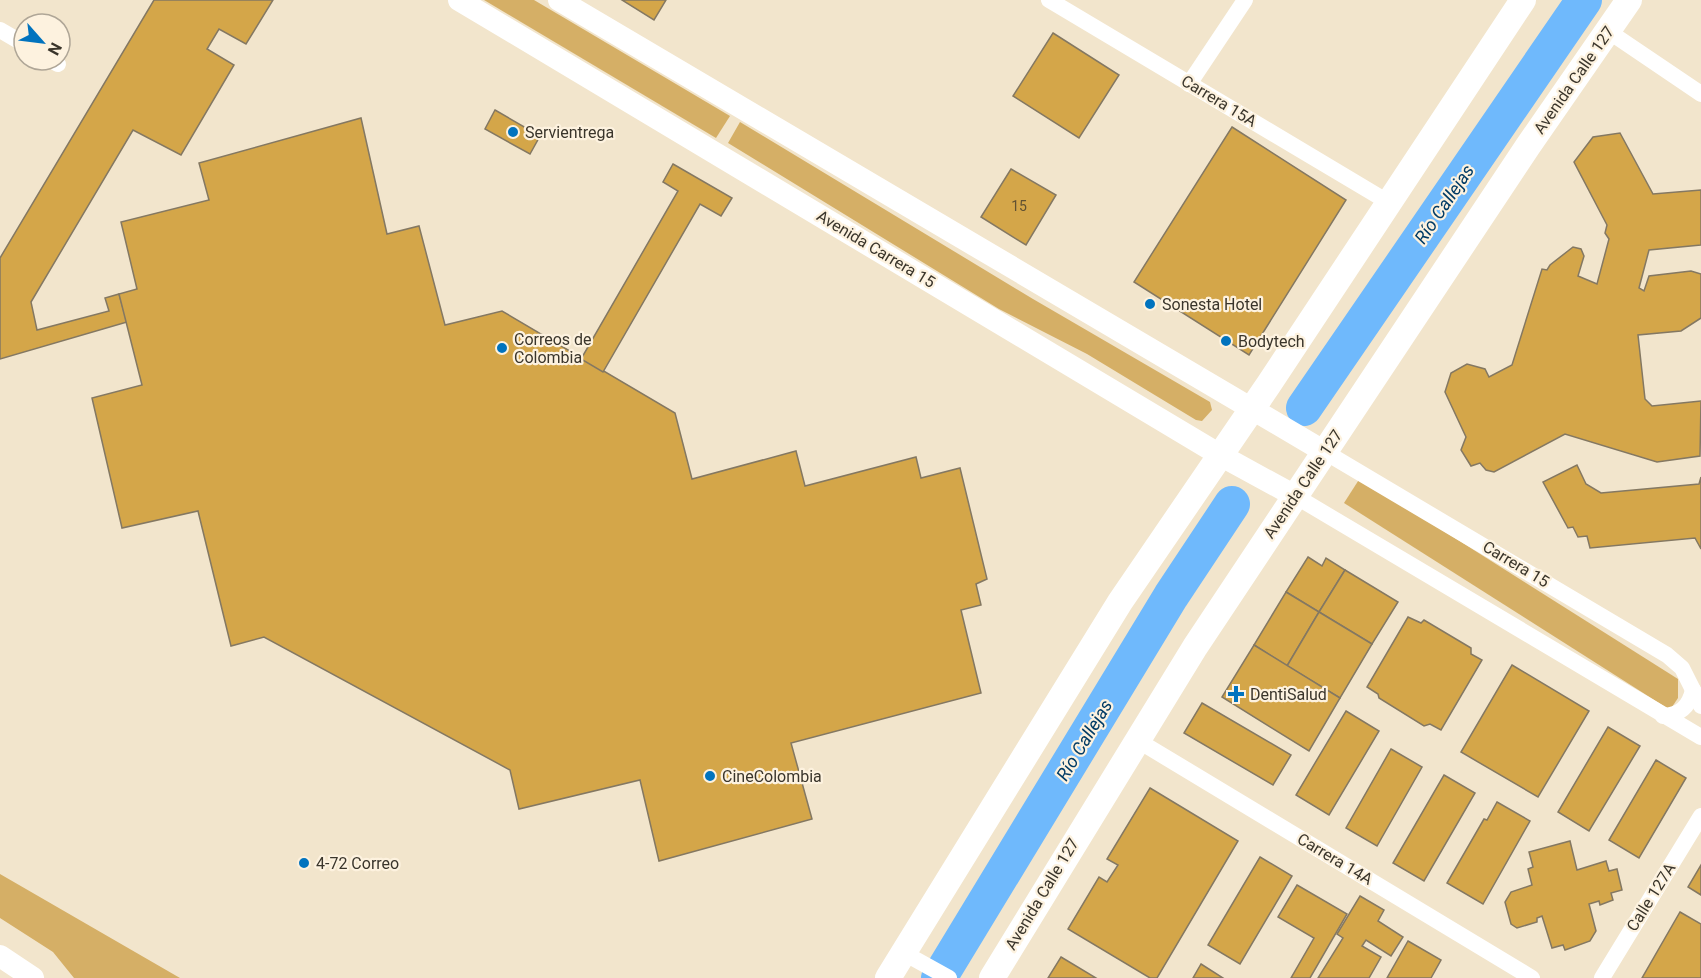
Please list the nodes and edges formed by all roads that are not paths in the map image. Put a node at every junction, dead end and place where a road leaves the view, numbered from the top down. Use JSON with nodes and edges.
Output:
{"nodes":[{"id":1,"x":459,"y":0,"type":"edge"},
{"id":2,"x":559,"y":0,"type":"edge"},
{"id":3,"x":1049,"y":0,"type":"edge"},
{"id":4,"x":1245,"y":0,"type":"edge"},
{"id":5,"x":1523,"y":0,"type":"edge"},
{"id":6,"x":1629,"y":0,"type":"edge"},
{"id":7,"x":1608,"y":31,"type":"junction"},
{"id":8,"x":1189,"y":84,"type":"junction"},
{"id":9,"x":1701,"y":94,"type":"edge"},
{"id":10,"x":1388,"y":202,"type":"junction"},
{"id":11,"x":1251,"y":409,"type":"junction"},
{"id":12,"x":1325,"y":452,"type":"junction"},
{"id":13,"x":1220,"y":455,"type":"junction"},
{"id":14,"x":1295,"y":496,"type":"junction"},
{"id":15,"x":1693,"y":690,"type":"junction"},
{"id":16,"x":1701,"y":706,"type":"edge"},
{"id":17,"x":1663,"y":716,"type":"junction"},
{"id":18,"x":1701,"y":737,"type":"edge"},
{"id":19,"x":1137,"y":740,"type":"junction"},
{"id":20,"x":1701,"y":816,"type":"edge"},
{"id":21,"x":0,"y":956,"type":"edge"},
{"id":22,"x":897,"y":970,"type":"edge"},
{"id":23,"x":33,"y":978,"type":"edge"},
{"id":24,"x":949,"y":978,"type":"edge"},
{"id":25,"x":992,"y":978,"type":"edge"},
{"id":26,"x":1532,"y":978,"type":"edge"},
{"id":27,"x":1602,"y":978,"type":"edge"}],
"edges":[{"from":1,"to":13,"type":"main road","name":"Avenida Carrera 15"},
{"from":2,"to":11,"type":"main road"},
{"from":3,"to":8,"type":"street","name":"Carrera 15A"},
{"from":4,"to":8,"type":"street"},
{"from":5,"to":10,"type":"main road"},
{"from":6,"to":7,"type":"main road","name":"Avenida Calle 127"},
{"from":7,"to":9,"type":"street"},
{"from":7,"to":12,"type":"main road","name":"Avenida Calle 127"},
{"from":8,"to":10,"type":"street","name":"Carrera 15A"},
{"from":10,"to":11,"type":"main road"},
{"from":11,"to":12,"type":"main road"},
{"from":11,"to":13,"type":"main road"},
{"from":12,"to":14,"type":"main road","name":"Avenida Calle 127"},
{"from":12,"to":15,"type":"street","name":"Carrera 15"},
{"from":13,"to":14,"type":"main road","name":"Avenida Carrera 15"},
{"from":13,"to":22,"type":"main road"},
{"from":14,"to":17,"type":"street"},
{"from":14,"to":19,"type":"main road","name":"Avenida Calle 127"},
{"from":15,"to":16,"type":"street","name":"Carrera 15"},
{"from":15,"to":17,"type":"street"},
{"from":17,"to":18,"type":"street"},
{"from":19,"to":25,"type":"main road","name":"Avenida Calle 127"},
{"from":19,"to":26,"type":"street","name":"Carrera 14A"},
{"from":20,"to":27,"type":"street","name":"Calle 127A"},
{"from":21,"to":23,"type":"main road"},
{"from":22,"to":24,"type":"street"}]}
